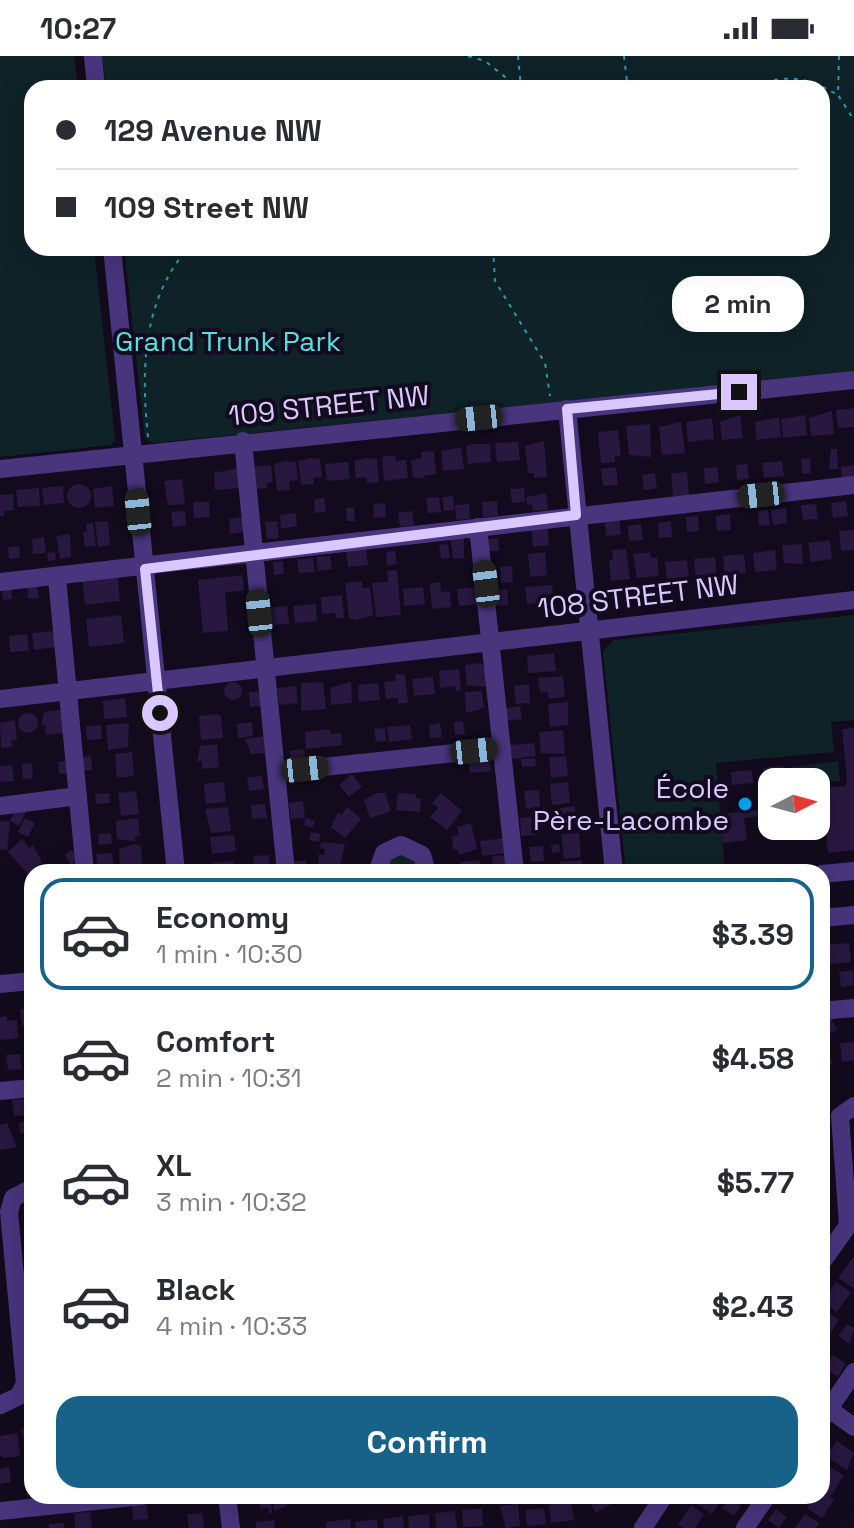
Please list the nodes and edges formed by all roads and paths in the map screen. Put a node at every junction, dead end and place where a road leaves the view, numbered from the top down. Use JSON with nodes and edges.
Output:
{"nodes":[{"id":1,"x":93,"y":56,"type":"edge"},
{"id":2,"x":468,"y":56,"type":"edge"},
{"id":3,"x":518,"y":56,"type":"edge"},
{"id":4,"x":624,"y":56,"type":"edge"},
{"id":5,"x":839,"y":56,"type":"edge"},
{"id":6,"x":95,"y":80,"type":"edge"},
{"id":7,"x":510,"y":80,"type":"edge"},
{"id":8,"x":520,"y":80,"type":"edge"},
{"id":9,"x":627,"y":80,"type":"edge"},
{"id":10,"x":774,"y":80,"type":"edge"},
{"id":11,"x":805,"y":80,"type":"edge"},
{"id":12,"x":830,"y":90,"type":"edge"},
{"id":13,"x":838,"y":95,"type":"junction"},
{"id":14,"x":854,"y":120,"type":"edge"},
{"id":15,"x":113,"y":256,"type":"edge"},
{"id":16,"x":183,"y":256,"type":"edge"},
{"id":17,"x":493,"y":256,"type":"edge"},
{"id":18,"x":854,"y":380,"type":"edge"},
{"id":19,"x":559,"y":406,"type":"junction"},
{"id":20,"x":148,"y":440,"type":"dead end"},
{"id":21,"x":243,"y":441,"type":"junction"},
{"id":22,"x":132,"y":455,"type":"junction"},
{"id":23,"x":0,"y":469,"type":"edge"},
{"id":24,"x":854,"y":485,"type":"edge"},
{"id":25,"x":576,"y":515,"type":"junction"},
{"id":26,"x":478,"y":527,"type":"junction"},
{"id":27,"x":253,"y":556,"type":"junction"},
{"id":28,"x":145,"y":569,"type":"junction"},
{"id":29,"x":57,"y":578,"type":"junction"},
{"id":30,"x":0,"y":582,"type":"edge"},
{"id":31,"x":854,"y":600,"type":"edge"},
{"id":32,"x":590,"y":630,"type":"junction"},
{"id":33,"x":493,"y":641,"type":"junction"},
{"id":34,"x":265,"y":670,"type":"junction"},
{"id":35,"x":157,"y":681,"type":"junction"},
{"id":36,"x":67,"y":691,"type":"junction"},
{"id":37,"x":0,"y":699,"type":"edge"},
{"id":38,"x":502,"y":748,"type":"junction"},
{"id":39,"x":276,"y":772,"type":"junction"},
{"id":40,"x":78,"y":796,"type":"junction"},
{"id":41,"x":0,"y":806,"type":"edge"},
{"id":42,"x":84,"y":864,"type":"edge"},
{"id":43,"x":175,"y":864,"type":"edge"},
{"id":44,"x":285,"y":864,"type":"edge"},
{"id":45,"x":380,"y":864,"type":"edge"},
{"id":46,"x":425,"y":864,"type":"edge"},
{"id":47,"x":514,"y":864,"type":"edge"},
{"id":48,"x":613,"y":864,"type":"edge"},
{"id":49,"x":854,"y":871,"type":"edge"},
{"id":50,"x":830,"y":873,"type":"edge"},
{"id":51,"x":854,"y":915,"type":"edge"},
{"id":52,"x":830,"y":917,"type":"edge"},
{"id":53,"x":24,"y":982,"type":"edge"},
{"id":54,"x":0,"y":984,"type":"edge"},
{"id":55,"x":854,"y":1008,"type":"edge"},
{"id":56,"x":830,"y":1010,"type":"edge"},
{"id":57,"x":24,"y":1089,"type":"edge"},
{"id":58,"x":0,"y":1091,"type":"edge"},
{"id":59,"x":854,"y":1106,"type":"edge"},
{"id":60,"x":24,"y":1192,"type":"edge"},
{"id":61,"x":851,"y":1221,"type":"edge"},
{"id":62,"x":830,"y":1251,"type":"edge"},
{"id":63,"x":24,"y":1364,"type":"edge"},
{"id":64,"x":854,"y":1372,"type":"edge"},
{"id":65,"x":24,"y":1378,"type":"edge"},
{"id":66,"x":830,"y":1403,"type":"edge"},
{"id":67,"x":0,"y":1405,"type":"edge"},
{"id":68,"x":830,"y":1414,"type":"edge"},
{"id":69,"x":854,"y":1427,"type":"edge"},
{"id":70,"x":63,"y":1504,"type":"edge"},
{"id":71,"x":228,"y":1504,"type":"edge"},
{"id":72,"x":659,"y":1504,"type":"edge"},
{"id":73,"x":762,"y":1504,"type":"edge"},
{"id":74,"x":0,"y":1511,"type":"edge"},
{"id":75,"x":231,"y":1528,"type":"edge"},
{"id":76,"x":643,"y":1528,"type":"edge"},
{"id":77,"x":745,"y":1528,"type":"edge"}],
"edges":[{"from":1,"to":6,"type":"street"},
{"from":2,"to":7,"type":"path"},
{"from":3,"to":8,"type":"path"},
{"from":4,"to":9,"type":"path"},
{"from":5,"to":13,"type":"path"},
{"from":10,"to":11,"type":"path"},
{"from":12,"to":13,"type":"path"},
{"from":13,"to":14,"type":"path"},
{"from":15,"to":22,"type":"street"},
{"from":16,"to":20,"type":"path"},
{"from":17,"to":19,"type":"path"},
{"from":18,"to":19,"type":"street","name":"109 STREET NW"},
{"from":19,"to":21,"type":"street","name":"109 STREET NW"},
{"from":19,"to":25,"type":"street"},
{"from":21,"to":22,"type":"street","name":"109 STREET NW"},
{"from":21,"to":27,"type":"street"},
{"from":22,"to":23,"type":"street","name":"109 STREET NW"},
{"from":22,"to":28,"type":"street"},
{"from":24,"to":25,"type":"street"},
{"from":25,"to":26,"type":"street"},
{"from":25,"to":32,"type":"street"},
{"from":26,"to":27,"type":"street"},
{"from":26,"to":33,"type":"street"},
{"from":27,"to":28,"type":"street"},
{"from":27,"to":34,"type":"street"},
{"from":28,"to":29,"type":"street"},
{"from":28,"to":35,"type":"street"},
{"from":29,"to":30,"type":"street"},
{"from":29,"to":36,"type":"street"},
{"from":31,"to":32,"type":"street","name":"108 STREET NW"},
{"from":32,"to":33,"type":"street","name":"108 STREET NW"},
{"from":32,"to":48,"type":"street"},
{"from":33,"to":34,"type":"street","name":"108 STREET NW"},
{"from":33,"to":38,"type":"street"},
{"from":34,"to":35,"type":"street","name":"108 STREET NW"},
{"from":34,"to":39,"type":"street"},
{"from":35,"to":36,"type":"street","name":"108 STREET NW"},
{"from":35,"to":43,"type":"street"},
{"from":36,"to":37,"type":"street","name":"108 STREET NW"},
{"from":36,"to":40,"type":"street"},
{"from":38,"to":39,"type":"street"},
{"from":38,"to":47,"type":"street"},
{"from":39,"to":44,"type":"street"},
{"from":40,"to":41,"type":"street"},
{"from":40,"to":42,"type":"street"},
{"from":45,"to":46,"type":"street"},
{"from":49,"to":50,"type":"street"},
{"from":51,"to":52,"type":"street"},
{"from":53,"to":54,"type":"street"},
{"from":55,"to":56,"type":"street"},
{"from":57,"to":58,"type":"street"},
{"from":59,"to":61,"type":"street"},
{"from":60,"to":63,"type":"street"},
{"from":61,"to":62,"type":"street"},
{"from":64,"to":66,"type":"street"},
{"from":65,"to":67,"type":"street"},
{"from":68,"to":69,"type":"street"},
{"from":70,"to":74,"type":"street"},
{"from":71,"to":75,"type":"street"},
{"from":72,"to":76,"type":"street"},
{"from":73,"to":77,"type":"street"}]}
